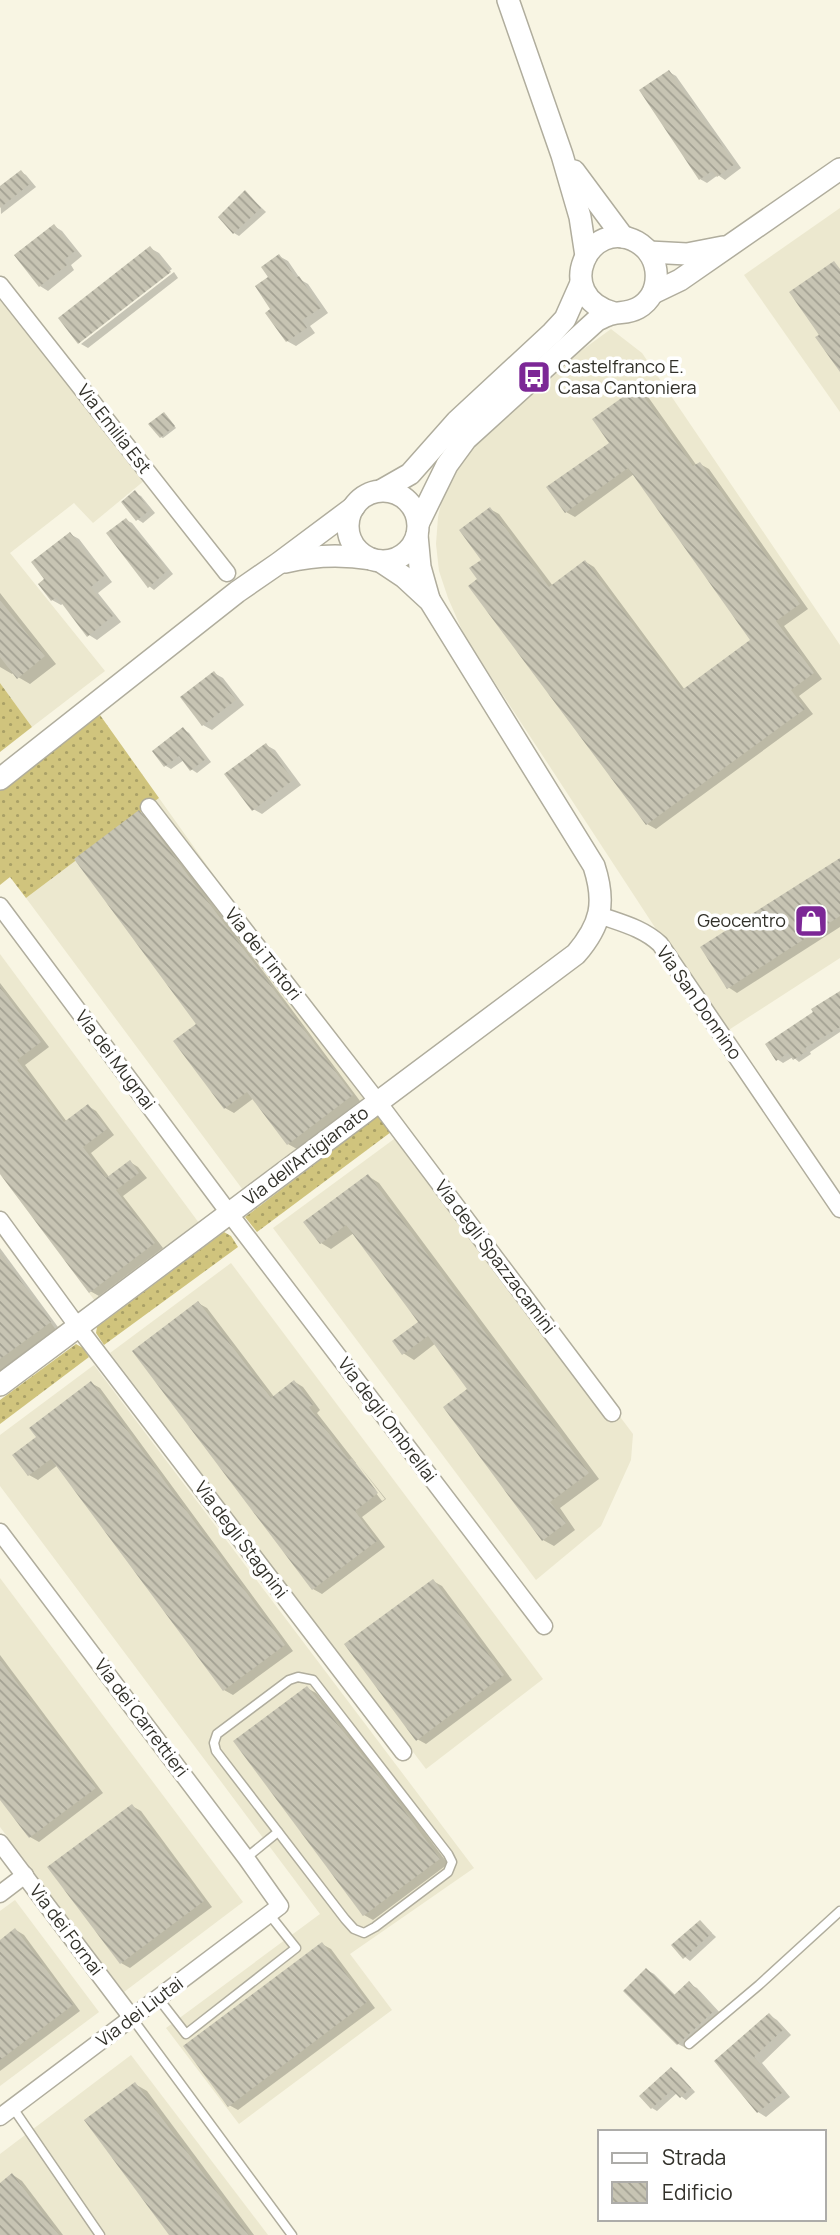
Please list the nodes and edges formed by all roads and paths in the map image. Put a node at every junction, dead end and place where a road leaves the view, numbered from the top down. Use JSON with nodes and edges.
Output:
{"nodes":[{"id":1,"x":508,"y":0,"type":"edge"},
{"id":2,"x":562,"y":155,"type":"junction"},
{"id":3,"x":840,"y":169,"type":"edge"},
{"id":4,"x":622,"y":237,"type":"junction"},
{"id":5,"x":731,"y":245,"type":"junction"},
{"id":6,"x":649,"y":252,"type":"junction"},
{"id":7,"x":586,"y":256,"type":"junction"},
{"id":8,"x":581,"y":283,"type":"junction"},
{"id":9,"x":0,"y":285,"type":"edge"},
{"id":10,"x":653,"y":293,"type":"junction"},
{"id":11,"x":614,"y":313,"type":"junction"},
{"id":12,"x":382,"y":490,"type":"junction"},
{"id":13,"x":354,"y":507,"type":"junction"},
{"id":14,"x":418,"y":529,"type":"junction"},
{"id":15,"x":375,"y":560,"type":"junction"},
{"id":16,"x":279,"y":563,"type":"junction"},
{"id":17,"x":227,"y":573,"type":"dead end"},
{"id":18,"x":430,"y":601,"type":"junction"},
{"id":19,"x":0,"y":779,"type":"edge"},
{"id":20,"x":149,"y":807,"type":"dead end"},
{"id":21,"x":0,"y":906,"type":"edge"},
{"id":22,"x":599,"y":915,"type":"junction"},
{"id":23,"x":378,"y":1102,"type":"junction"},
{"id":24,"x":840,"y":1209,"type":"edge"},
{"id":25,"x":229,"y":1213,"type":"junction"},
{"id":26,"x":0,"y":1220,"type":"edge"},
{"id":27,"x":78,"y":1326,"type":"junction"},
{"id":28,"x":0,"y":1385,"type":"edge"},
{"id":29,"x":612,"y":1413,"type":"dead end"},
{"id":30,"x":0,"y":1532,"type":"edge"},
{"id":31,"x":544,"y":1626,"type":"dead end"},
{"id":32,"x":403,"y":1752,"type":"dead end"},
{"id":33,"x":278,"y":1832,"type":"junction"},
{"id":34,"x":0,"y":1843,"type":"edge"},
{"id":35,"x":246,"y":1857,"type":"junction"},
{"id":36,"x":24,"y":1875,"type":"junction"},
{"id":37,"x":0,"y":1894,"type":"edge"},
{"id":38,"x":275,"y":1910,"type":"junction"},
{"id":39,"x":840,"y":1911,"type":"edge"},
{"id":40,"x":158,"y":1998,"type":"junction"},
{"id":41,"x":132,"y":2018,"type":"junction"},
{"id":42,"x":689,"y":2044,"type":"dead end"},
{"id":43,"x":6,"y":2112,"type":"edge"},
{"id":44,"x":100,"y":2235,"type":"edge"},
{"id":45,"x":292,"y":2235,"type":"edge"}],
"edges":[{"from":1,"to":2,"type":"main road"},
{"from":2,"to":4,"type":"main road"},
{"from":2,"to":7,"type":"main road"},
{"from":3,"to":5,"type":"main road"},
{"from":4,"to":6,"type":"main road"},
{"from":4,"to":7,"type":"main road"},
{"from":5,"to":6,"type":"main road"},
{"from":5,"to":10,"type":"main road"},
{"from":6,"to":10,"type":"main road"},
{"from":7,"to":8,"type":"main road"},
{"from":8,"to":11,"type":"main road"},
{"from":8,"to":12,"type":"main road"},
{"from":9,"to":17,"type":"street","name":"Via Emilia Est"},
{"from":10,"to":11,"type":"main road"},
{"from":11,"to":14,"type":"main road"},
{"from":12,"to":13,"type":"main road"},
{"from":12,"to":14,"type":"main road"},
{"from":13,"to":15,"type":"main road"},
{"from":13,"to":16,"type":"main road"},
{"from":14,"to":15,"type":"main road"},
{"from":14,"to":18,"type":"main road"},
{"from":15,"to":16,"type":"main road"},
{"from":15,"to":18,"type":"main road"},
{"from":16,"to":19,"type":"main road"},
{"from":18,"to":22,"type":"main road"},
{"from":20,"to":23,"type":"street","name":"Via dei Tintori"},
{"from":21,"to":25,"type":"street","name":"Via dei Mugnai"},
{"from":22,"to":23,"type":"main road","name":"Via dell'Artigianato"},
{"from":22,"to":24,"type":"street","name":"Via San Donnino"},
{"from":23,"to":25,"type":"main road","name":"Via dell'Artigianato"},
{"from":23,"to":29,"type":"street","name":"Via degli Spazzacamini"},
{"from":25,"to":27,"type":"main road","name":"Via dell'Artigianato"},
{"from":25,"to":31,"type":"street","name":"Via degli Ombrellai"},
{"from":26,"to":27,"type":"street","name":"Via degli Stagnini"},
{"from":27,"to":28,"type":"main road","name":"Via dell'Artigianato"},
{"from":27,"to":32,"type":"street","name":"Via degli Stagnini"},
{"from":30,"to":35,"type":"street","name":"Via dei Carrettieri"},
{"from":33,"to":33,"type":"lane"},
{"from":33,"to":35,"type":"lane"},
{"from":34,"to":36,"type":"street","name":"Via dei Fornai"},
{"from":35,"to":38,"type":"street","name":"Via dei Carrettieri"},
{"from":36,"to":37,"type":"street"},
{"from":36,"to":41,"type":"street","name":"Via dei Fornai"},
{"from":38,"to":40,"type":"street","name":"Via dei Liutai"},
{"from":38,"to":40,"type":"lane"},
{"from":39,"to":42,"type":"lane"},
{"from":40,"to":41,"type":"street","name":"Via dei Liutai"},
{"from":41,"to":43,"type":"street","name":"Via dei Liutai"},
{"from":41,"to":45,"type":"lane"},
{"from":43,"to":44,"type":"lane"}]}
